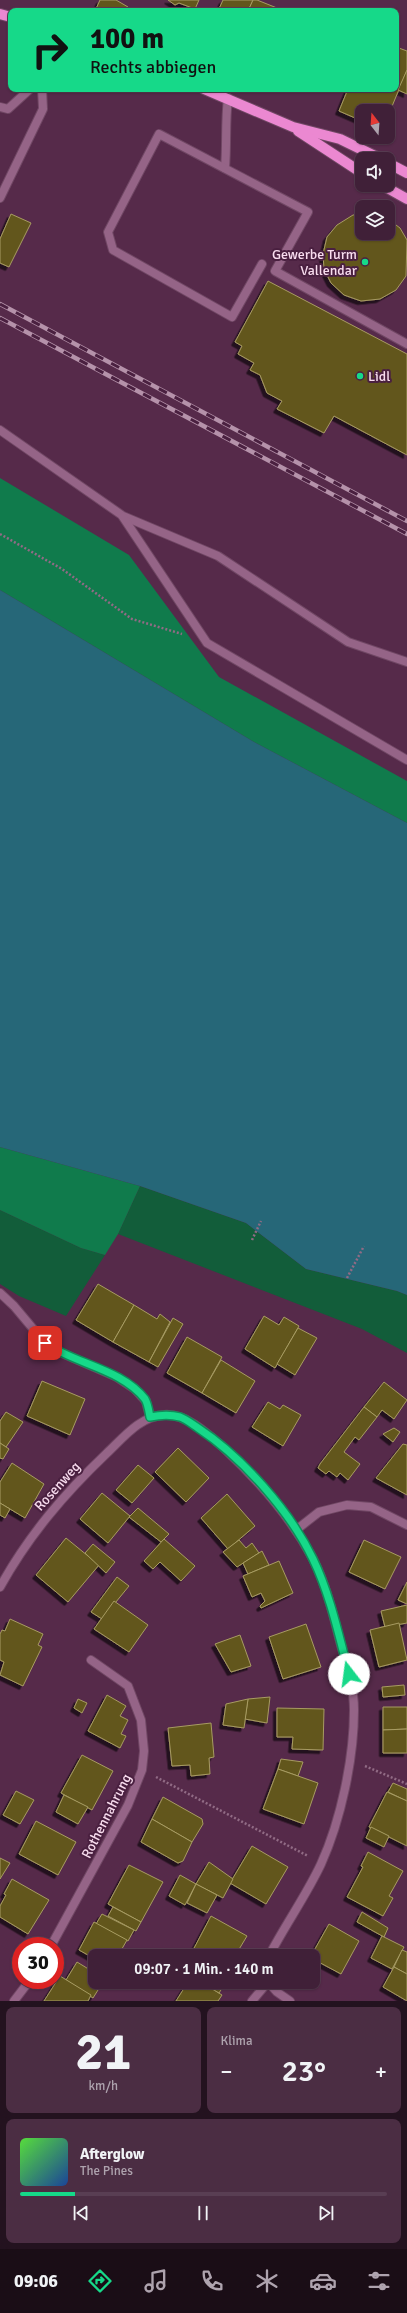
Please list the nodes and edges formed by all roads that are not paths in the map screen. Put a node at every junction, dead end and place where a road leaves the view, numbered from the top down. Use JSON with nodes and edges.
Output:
{"nodes":[{"id":1,"x":27,"y":92,"type":"edge"},
{"id":2,"x":42,"y":92,"type":"edge"},
{"id":3,"x":212,"y":92,"type":"edge"},
{"id":4,"x":228,"y":98,"type":"junction"},
{"id":5,"x":0,"y":107,"type":"edge"},
{"id":6,"x":293,"y":127,"type":"junction"},
{"id":7,"x":367,"y":152,"type":"edge"},
{"id":8,"x":395,"y":167,"type":"edge"},
{"id":9,"x":225,"y":168,"type":"junction"},
{"id":10,"x":355,"y":168,"type":"edge"},
{"id":11,"x":407,"y":173,"type":"edge"},
{"id":12,"x":394,"y":192,"type":"edge"},
{"id":13,"x":0,"y":198,"type":"edge"},
{"id":14,"x":407,"y":199,"type":"edge"},
{"id":15,"x":262,"y":264,"type":"dead end"},
{"id":16,"x":407,"y":344,"type":"edge"},
{"id":17,"x":0,"y":430,"type":"edge"},
{"id":18,"x":123,"y":516,"type":"junction"},
{"id":19,"x":407,"y":662,"type":"edge"},
{"id":20,"x":407,"y":760,"type":"edge"},
{"id":21,"x":0,"y":1293,"type":"edge"},
{"id":22,"x":150,"y":1417,"type":"junction"},
{"id":23,"x":407,"y":1525,"type":"edge"},
{"id":24,"x":296,"y":1530,"type":"junction"},
{"id":25,"x":0,"y":1587,"type":"edge"},
{"id":26,"x":91,"y":1660,"type":"dead end"},
{"id":27,"x":56,"y":1937,"type":"edge"},
{"id":28,"x":273,"y":1949,"type":"edge"},
{"id":29,"x":23,"y":1989,"type":"edge"},
{"id":30,"x":262,"y":1989,"type":"edge"},
{"id":31,"x":276,"y":1989,"type":"edge"},
{"id":32,"x":14,"y":2001,"type":"edge"},
{"id":33,"x":252,"y":2001,"type":"edge"},
{"id":34,"x":290,"y":2001,"type":"edge"}],
"edges":[{"from":1,"to":5,"type":"street"},
{"from":2,"to":13,"type":"street"},
{"from":3,"to":4,"type":"main road"},
{"from":4,"to":6,"type":"main road"},
{"from":4,"to":9,"type":"street"},
{"from":6,"to":7,"type":"main road"},
{"from":6,"to":10,"type":"main road"},
{"from":8,"to":11,"type":"main road"},
{"from":9,"to":15,"type":"street"},
{"from":9,"to":16,"type":"street"},
{"from":12,"to":14,"type":"main road"},
{"from":17,"to":18,"type":"street"},
{"from":18,"to":19,"type":"street"},
{"from":18,"to":20,"type":"street"},
{"from":21,"to":22,"type":"street"},
{"from":22,"to":24,"type":"street"},
{"from":22,"to":25,"type":"street","name":"Rosenweg"},
{"from":23,"to":24,"type":"street"},
{"from":24,"to":28,"type":"street"},
{"from":26,"to":27,"type":"street","name":"Rothennahrung"},
{"from":29,"to":32,"type":"street"},
{"from":30,"to":33,"type":"street"},
{"from":31,"to":34,"type":"street"}]}
